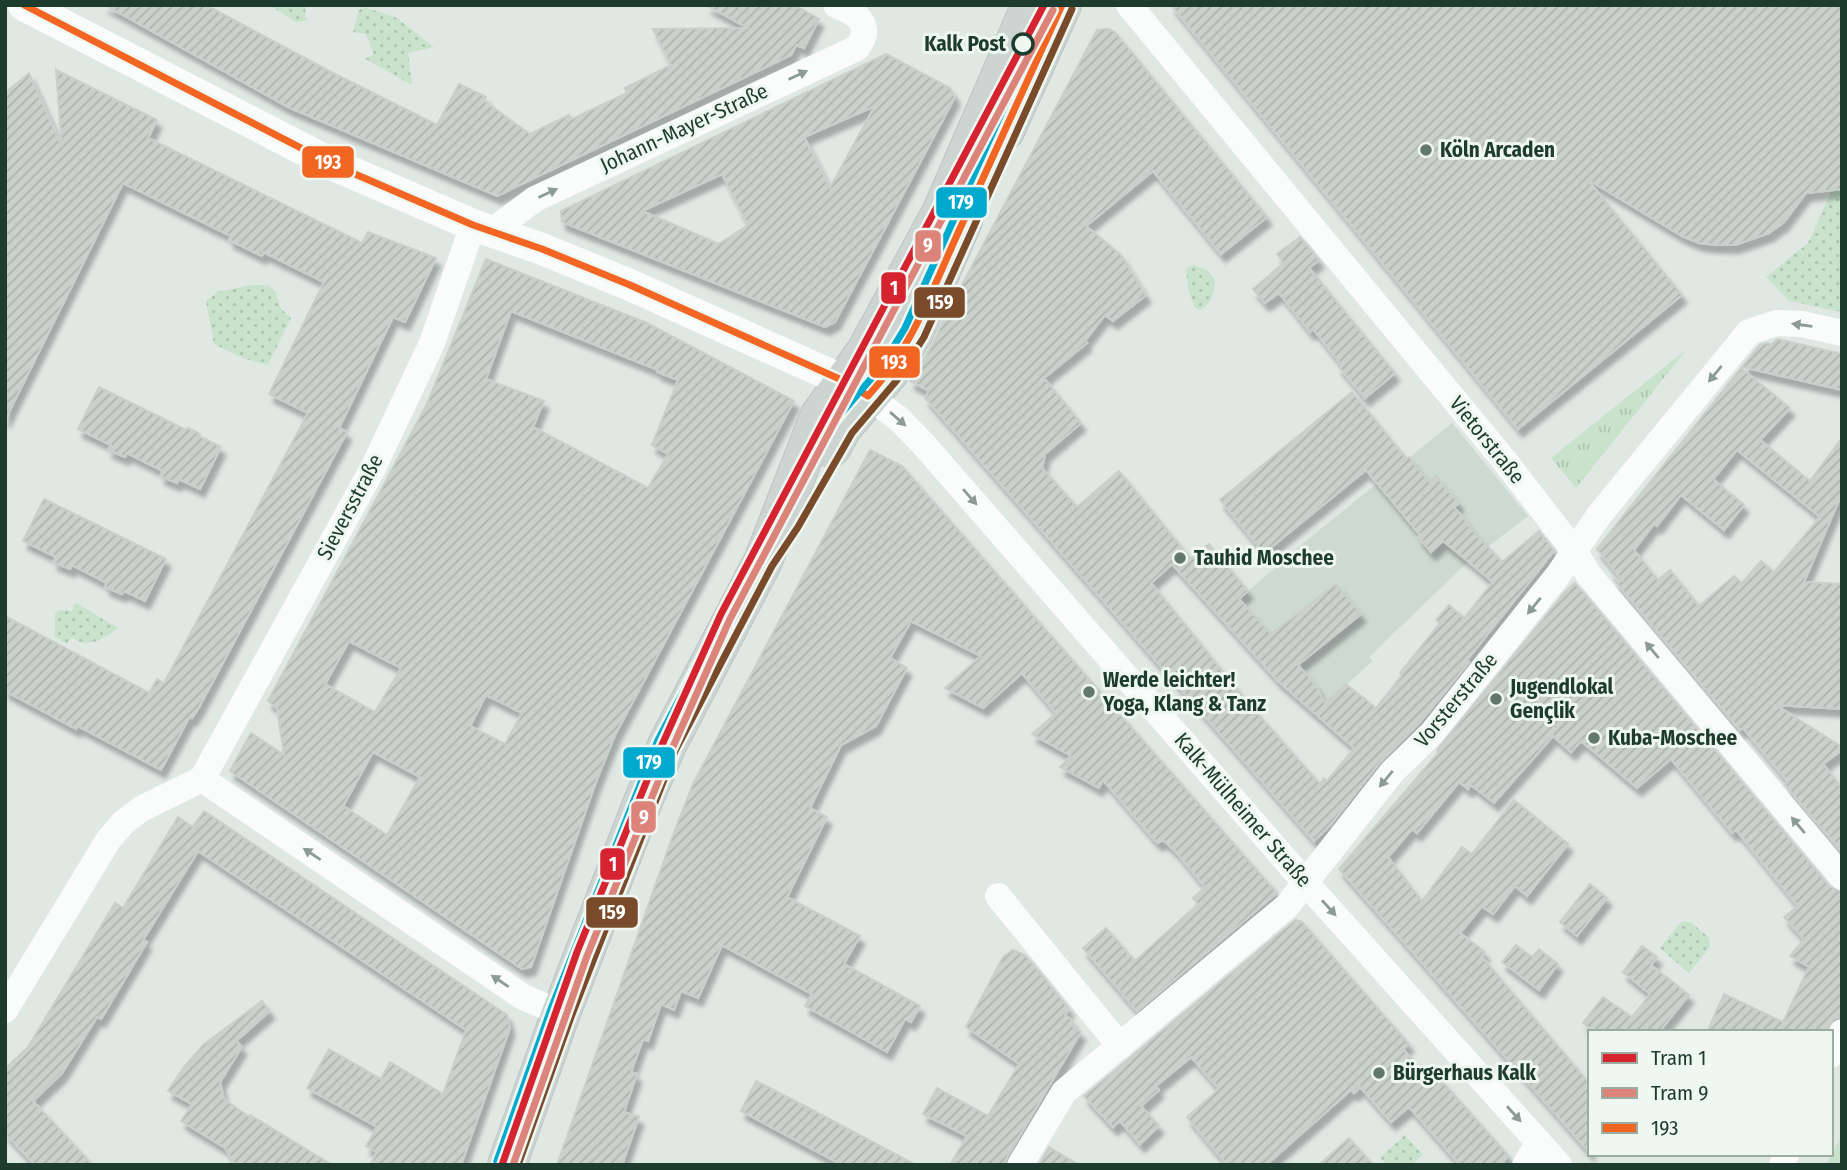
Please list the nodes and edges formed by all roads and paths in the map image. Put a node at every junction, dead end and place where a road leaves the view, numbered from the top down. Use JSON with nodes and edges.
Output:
{"nodes":[{"id":1,"x":24,"y":5,"type":"edge"},
{"id":2,"x":836,"y":5,"type":"edge"},
{"id":3,"x":1031,"y":5,"type":"edge"},
{"id":4,"x":1062,"y":5,"type":"edge"},
{"id":5,"x":1129,"y":5,"type":"edge"},
{"id":6,"x":483,"y":228,"type":"junction"},
{"id":7,"x":1842,"y":333,"type":"edge"},
{"id":8,"x":856,"y":388,"type":"junction"},
{"id":9,"x":1575,"y":552,"type":"junction"},
{"id":10,"x":202,"y":779,"type":"junction"},
{"id":11,"x":1842,"y":877,"type":"edge"},
{"id":12,"x":1305,"y":882,"type":"junction"},
{"id":13,"x":998,"y":896,"type":"dead end"},
{"id":14,"x":5,"y":1010,"type":"edge"},
{"id":15,"x":561,"y":1013,"type":"junction"},
{"id":16,"x":1842,"y":1032,"type":"edge"},
{"id":17,"x":1120,"y":1046,"type":"junction"},
{"id":18,"x":1833,"y":1051,"type":"edge"},
{"id":19,"x":1539,"y":1142,"type":"junction"},
{"id":20,"x":514,"y":1162,"type":"edge"},
{"id":21,"x":1020,"y":1165,"type":"edge"},
{"id":22,"x":1525,"y":1165,"type":"edge"},
{"id":23,"x":1559,"y":1165,"type":"edge"}],
"edges":[{"from":1,"to":6,"type":"street"},
{"from":6,"to":2,"type":"street","name":"Johann-Mayer-Straße","one_way":true},
{"from":3,"to":8,"type":"main road"},
{"from":4,"to":8,"type":"main road"},
{"from":5,"to":9,"type":"street","name":"Vietorstraße"},
{"from":6,"to":8,"type":"street"},
{"from":6,"to":10,"type":"street","name":"Sieversstraße"},
{"from":7,"to":9,"type":"street","name":"Vorsterstraße","one_way":true},
{"from":8,"to":12,"type":"street","name":"Kalk-Mülheimer Straße","one_way":true},
{"from":8,"to":15,"type":"main road"},
{"from":11,"to":9,"type":"street","name":"Vietorstraße","one_way":true},
{"from":9,"to":12,"type":"street","name":"Vorsterstraße","one_way":true},
{"from":10,"to":14,"type":"street"},
{"from":15,"to":10,"type":"street","one_way":true},
{"from":12,"to":17,"type":"street","name":"Vorsterstraße"},
{"from":12,"to":19,"type":"street","name":"Kalk-Mülheimer Straße","one_way":true},
{"from":13,"to":17,"type":"street"},
{"from":15,"to":20,"type":"main road"},
{"from":16,"to":18,"type":"street"},
{"from":17,"to":21,"type":"street","name":"Vorsterstraße"},
{"from":19,"to":22,"type":"street"},
{"from":19,"to":23,"type":"street","name":"Kalk-Mülheimer Straße"}]}
